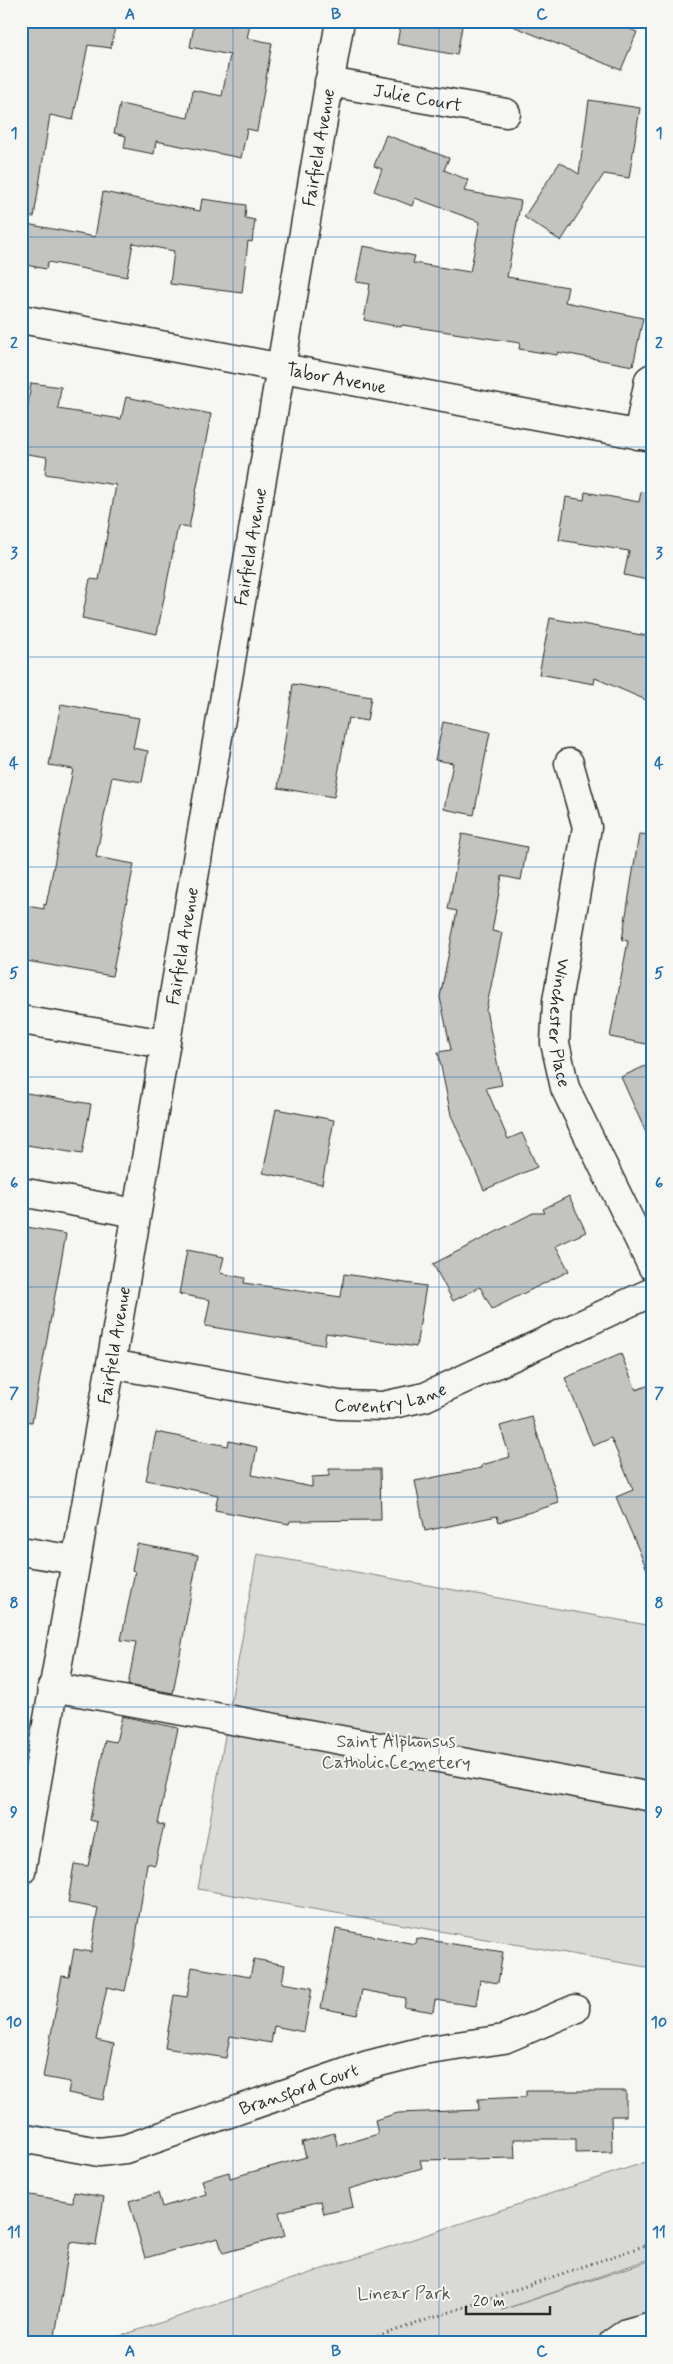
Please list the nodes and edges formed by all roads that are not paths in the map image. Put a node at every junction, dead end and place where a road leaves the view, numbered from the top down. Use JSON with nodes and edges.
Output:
{"nodes":[{"id":1,"x":340,"y":21,"type":"edge"},
{"id":2,"x":329,"y":82,"type":"junction"},
{"id":3,"x":506,"y":113,"type":"dead end"},
{"id":4,"x":21,"y":319,"type":"edge"},
{"id":5,"x":280,"y":369,"type":"junction"},
{"id":6,"x":652,"y":378,"type":"edge"},
{"id":7,"x":645,"y":436,"type":"edge"},
{"id":8,"x":569,"y":763,"type":"dead end"},
{"id":9,"x":21,"y":1020,"type":"edge"},
{"id":10,"x":165,"y":1044,"type":"junction"},
{"id":11,"x":21,"y":1192,"type":"edge"},
{"id":12,"x":136,"y":1213,"type":"junction"},
{"id":13,"x":652,"y":1266,"type":"edge"},
{"id":14,"x":652,"y":1292,"type":"edge"},
{"id":15,"x":111,"y":1364,"type":"junction"},
{"id":16,"x":21,"y":1551,"type":"edge"},
{"id":17,"x":75,"y":1560,"type":"junction"},
{"id":18,"x":52,"y":1687,"type":"junction"},
{"id":19,"x":29,"y":1775,"type":"edge"},
{"id":20,"x":652,"y":1797,"type":"edge"},
{"id":21,"x":21,"y":1871,"type":"edge"},
{"id":22,"x":575,"y":2009,"type":"dead end"},
{"id":23,"x":21,"y":2138,"type":"edge"},
{"id":24,"x":652,"y":2326,"type":"edge"},
{"id":25,"x":613,"y":2343,"type":"edge"}],
"edges":[{"from":1,"to":2,"type":"street","name":"Fairfield Avenue"},
{"from":2,"to":3,"type":"street","name":"Julie Court"},
{"from":2,"to":5,"type":"street","name":"Fairfield Avenue"},
{"from":4,"to":5,"type":"street","name":"Tabor Avenue"},
{"from":5,"to":7,"type":"street","name":"Tabor Avenue"},
{"from":5,"to":10,"type":"street","name":"Fairfield Avenue"},
{"from":6,"to":7,"type":"street"},
{"from":8,"to":13,"type":"street","name":"Winchester Place"},
{"from":9,"to":10,"type":"street"},
{"from":10,"to":12,"type":"street","name":"Fairfield Avenue"},
{"from":11,"to":12,"type":"street"},
{"from":12,"to":15,"type":"street","name":"Fairfield Avenue"},
{"from":14,"to":15,"type":"street","name":"Coventry Lane"},
{"from":15,"to":17,"type":"street","name":"Fairfield Avenue"},
{"from":16,"to":17,"type":"street"},
{"from":17,"to":18,"type":"street","name":"Fairfield Avenue"},
{"from":18,"to":19,"type":"street","name":"Fairfield Avenue"},
{"from":18,"to":20,"type":"street"},
{"from":19,"to":21,"type":"street","name":"Fairfield Avenue"},
{"from":22,"to":23,"type":"street","name":"Bransford Court"},
{"from":24,"to":25,"type":"street"}]}
